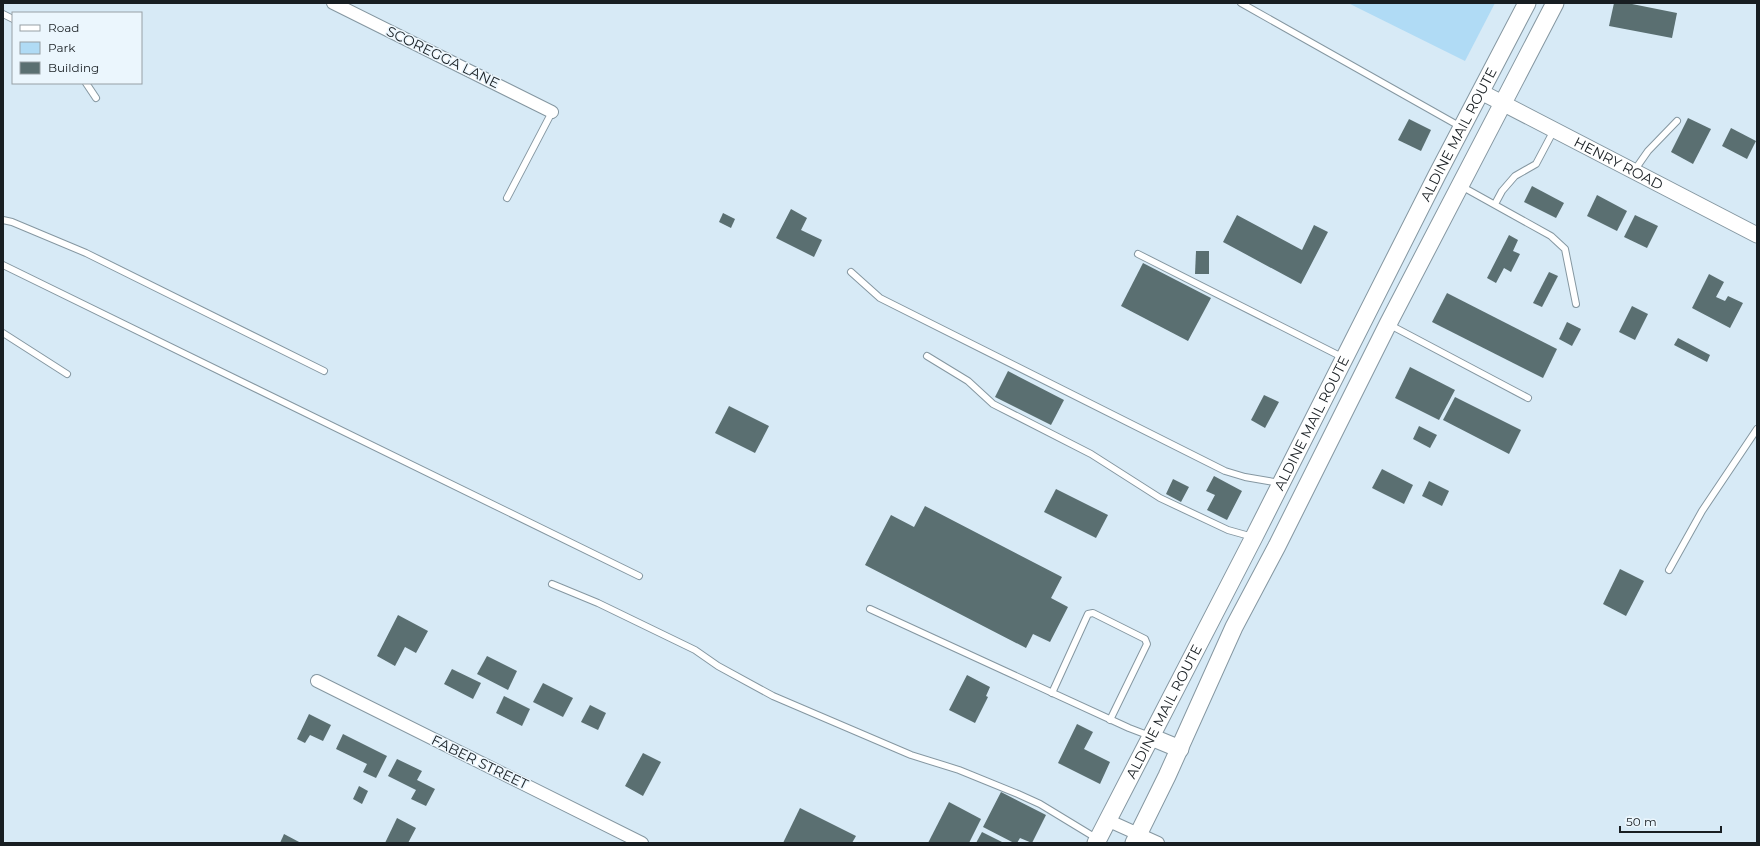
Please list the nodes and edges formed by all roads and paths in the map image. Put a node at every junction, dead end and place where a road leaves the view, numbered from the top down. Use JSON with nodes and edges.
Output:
{"nodes":[{"id":1,"x":333,"y":3,"type":"edge"},
{"id":2,"x":1241,"y":3,"type":"edge"},
{"id":3,"x":1527,"y":3,"type":"edge"},
{"id":4,"x":1555,"y":3,"type":"edge"},
{"id":5,"x":3,"y":14,"type":"edge"},
{"id":6,"x":12,"y":18,"type":"edge"},
{"id":7,"x":87,"y":84,"type":"edge"},
{"id":8,"x":1481,"y":92,"type":"junction"},
{"id":9,"x":96,"y":98,"type":"dead end"},
{"id":10,"x":1502,"y":103,"type":"junction"},
{"id":11,"x":552,"y":112,"type":"joint"},
{"id":12,"x":1677,"y":121,"type":"dead end"},
{"id":13,"x":1462,"y":128,"type":"junction"},
{"id":14,"x":1554,"y":130,"type":"junction"},
{"id":15,"x":1634,"y":171,"type":"junction"},
{"id":16,"x":1460,"y":185,"type":"junction"},
{"id":17,"x":507,"y":198,"type":"dead end"},
{"id":18,"x":1495,"y":204,"type":"junction"},
{"id":19,"x":3,"y":220,"type":"edge"},
{"id":20,"x":1757,"y":235,"type":"edge"},
{"id":21,"x":1138,"y":254,"type":"dead end"},
{"id":22,"x":3,"y":265,"type":"edge"},
{"id":23,"x":851,"y":272,"type":"dead end"},
{"id":24,"x":1576,"y":304,"type":"dead end"},
{"id":25,"x":1367,"y":315,"type":"junction"},
{"id":26,"x":1388,"y":324,"type":"junction"},
{"id":27,"x":3,"y":333,"type":"edge"},
{"id":28,"x":927,"y":356,"type":"dead end"},
{"id":29,"x":1345,"y":359,"type":"junction"},
{"id":30,"x":324,"y":371,"type":"dead end"},
{"id":31,"x":67,"y":374,"type":"dead end"},
{"id":32,"x":1528,"y":398,"type":"dead end"},
{"id":33,"x":1757,"y":429,"type":"edge"},
{"id":34,"x":1282,"y":483,"type":"junction"},
{"id":35,"x":1254,"y":537,"type":"junction"},
{"id":36,"x":1277,"y":546,"type":"junction"},
{"id":37,"x":1669,"y":570,"type":"dead end"},
{"id":38,"x":639,"y":576,"type":"dead end"},
{"id":39,"x":552,"y":584,"type":"dead end"},
{"id":40,"x":870,"y":608,"type":"dead end"},
{"id":41,"x":317,"y":681,"type":"dead end"},
{"id":42,"x":1052,"y":693,"type":"junction"},
{"id":43,"x":1110,"y":720,"type":"junction"},
{"id":44,"x":1151,"y":737,"type":"junction"},
{"id":45,"x":1180,"y":749,"type":"junction"},
{"id":46,"x":1107,"y":820,"type":"junction"},
{"id":47,"x":1136,"y":838,"type":"edge"},
{"id":48,"x":1097,"y":841,"type":"edge"},
{"id":49,"x":642,"y":843,"type":"edge"},
{"id":50,"x":1158,"y":843,"type":"edge"}],
"edges":[{"from":1,"to":11,"type":"street","name":"SCOREGGA LANE"},
{"from":2,"to":13,"type":"lane"},
{"from":3,"to":8,"type":"main road","name":"ALDINE MAIL ROUTE"},
{"from":4,"to":10,"type":"main road","name":"ALDINE MAIL ROUTE"},
{"from":5,"to":6,"type":"lane"},
{"from":7,"to":9,"type":"lane"},
{"from":8,"to":10,"type":"street","name":"HENRY ROAD"},
{"from":8,"to":13,"type":"main road","name":"ALDINE MAIL ROUTE"},
{"from":10,"to":14,"type":"street","name":"HENRY ROAD"},
{"from":10,"to":16,"type":"main road","name":"ALDINE MAIL ROUTE"},
{"from":11,"to":17,"type":"lane"},
{"from":12,"to":15,"type":"lane"},
{"from":13,"to":25,"type":"main road","name":"ALDINE MAIL ROUTE"},
{"from":14,"to":15,"type":"street","name":"HENRY ROAD"},
{"from":14,"to":18,"type":"lane"},
{"from":15,"to":20,"type":"street","name":"HENRY ROAD"},
{"from":16,"to":18,"type":"lane"},
{"from":16,"to":26,"type":"main road","name":"ALDINE MAIL ROUTE"},
{"from":18,"to":24,"type":"lane"},
{"from":19,"to":30,"type":"lane"},
{"from":21,"to":29,"type":"lane"},
{"from":22,"to":38,"type":"lane"},
{"from":23,"to":34,"type":"lane"},
{"from":25,"to":26,"type":"main road"},
{"from":25,"to":29,"type":"main road","name":"ALDINE MAIL ROUTE"},
{"from":26,"to":32,"type":"lane"},
{"from":26,"to":36,"type":"main road","name":"ALDINE MAIL ROUTE"},
{"from":27,"to":31,"type":"lane"},
{"from":28,"to":35,"type":"lane"},
{"from":29,"to":34,"type":"main road","name":"ALDINE MAIL ROUTE"},
{"from":33,"to":37,"type":"lane"},
{"from":34,"to":35,"type":"main road","name":"ALDINE MAIL ROUTE"},
{"from":35,"to":36,"type":"main road"},
{"from":35,"to":44,"type":"main road","name":"ALDINE MAIL ROUTE"},
{"from":36,"to":45,"type":"main road","name":"ALDINE MAIL ROUTE"},
{"from":39,"to":48,"type":"lane"},
{"from":40,"to":42,"type":"lane"},
{"from":41,"to":49,"type":"street","name":"FABER STREET"},
{"from":42,"to":43,"type":"lane"},
{"from":42,"to":43,"type":"lane"},
{"from":43,"to":44,"type":"lane"},
{"from":44,"to":45,"type":"main road"},
{"from":44,"to":46,"type":"main road","name":"ALDINE MAIL ROUTE"},
{"from":45,"to":47,"type":"main road","name":"ALDINE MAIL ROUTE"},
{"from":46,"to":47,"type":"street"},
{"from":46,"to":48,"type":"main road","name":"ALDINE MAIL ROUTE"},
{"from":47,"to":50,"type":"street"}]}
